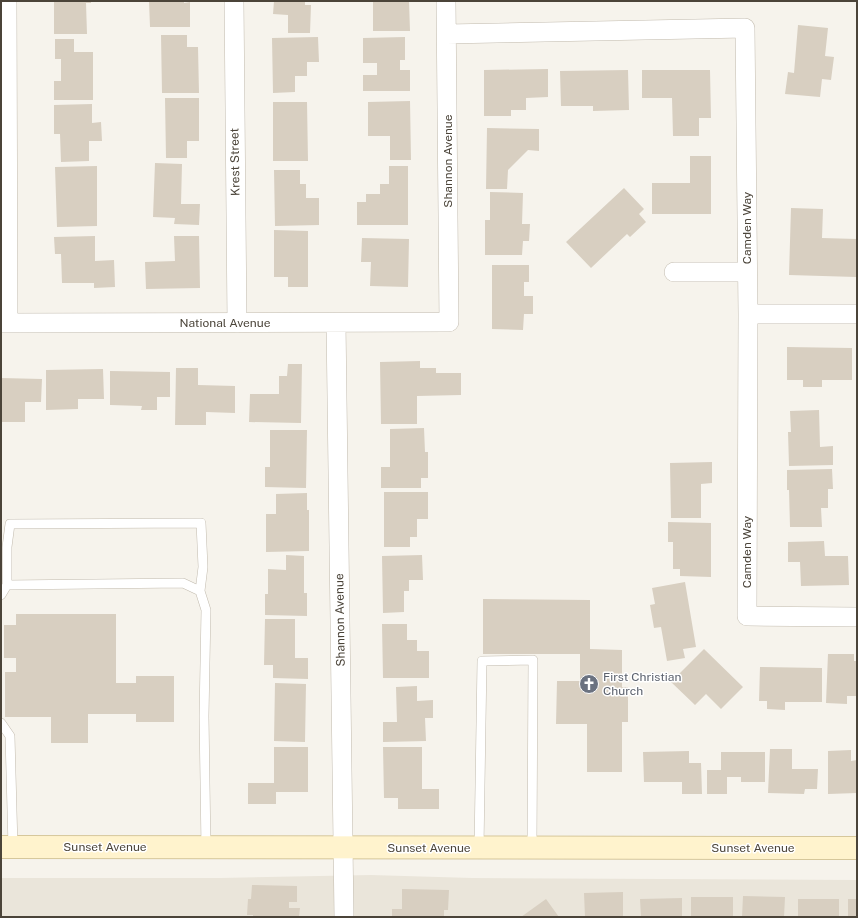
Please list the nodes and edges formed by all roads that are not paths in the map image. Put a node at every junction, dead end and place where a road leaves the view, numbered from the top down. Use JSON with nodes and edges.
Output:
{"nodes":[{"id":1,"x":7,"y":1,"type":"edge"},
{"id":2,"x":234,"y":1,"type":"edge"},
{"id":3,"x":446,"y":1,"type":"edge"},
{"id":4,"x":447,"y":34,"type":"junction"},
{"id":5,"x":674,"y":272,"type":"dead end"},
{"id":6,"x":747,"y":272,"type":"junction"},
{"id":7,"x":748,"y":314,"type":"junction"},
{"id":8,"x":857,"y":314,"type":"edge"},
{"id":9,"x":449,"y":322,"type":"joint"},
{"id":10,"x":5,"y":323,"type":"edge"},
{"id":11,"x":237,"y":323,"type":"junction"},
{"id":12,"x":336,"y":323,"type":"junction"},
{"id":13,"x":7,"y":585,"type":"junction"},
{"id":14,"x":200,"y":591,"type":"junction"},
{"id":15,"x":1,"y":595,"type":"edge"},
{"id":16,"x":857,"y":616,"type":"edge"},
{"id":17,"x":1,"y":723,"type":"edge"},
{"id":18,"x":7,"y":847,"type":"edge"},
{"id":19,"x":206,"y":848,"type":"junction"},
{"id":20,"x":343,"y":848,"type":"junction"},
{"id":21,"x":479,"y":848,"type":"junction"},
{"id":22,"x":532,"y":848,"type":"junction"},
{"id":23,"x":857,"y":848,"type":"edge"},
{"id":24,"x":344,"y":917,"type":"edge"}],
"edges":[{"from":1,"to":10,"type":"street"},
{"from":2,"to":11,"type":"street","name":"Krest Street"},
{"from":3,"to":4,"type":"street","name":"Shannon Avenue"},
{"from":4,"to":6,"type":"street","name":"Camden Way"},
{"from":4,"to":9,"type":"street","name":"Shannon Avenue"},
{"from":5,"to":6,"type":"street"},
{"from":6,"to":7,"type":"street","name":"Camden Way"},
{"from":7,"to":8,"type":"street"},
{"from":7,"to":16,"type":"street","name":"Camden Way"},
{"from":9,"to":12,"type":"street","name":"National Avenue"},
{"from":10,"to":11,"type":"street","name":"National Avenue"},
{"from":11,"to":12,"type":"street","name":"National Avenue"},
{"from":12,"to":20,"type":"street","name":"Shannon Avenue"},
{"from":13,"to":14,"type":"lane"},
{"from":13,"to":14,"type":"lane"},
{"from":13,"to":15,"type":"lane"},
{"from":14,"to":19,"type":"lane"},
{"from":17,"to":18,"type":"lane"},
{"from":18,"to":19,"type":"main road","name":"Sunset Avenue"},
{"from":19,"to":20,"type":"main road","name":"Sunset Avenue"},
{"from":20,"to":21,"type":"main road","name":"Sunset Avenue"},
{"from":20,"to":24,"type":"street","name":"Shannon Avenue"},
{"from":21,"to":22,"type":"main road","name":"Sunset Avenue"},
{"from":21,"to":22,"type":"lane"},
{"from":22,"to":23,"type":"main road","name":"Sunset Avenue"}]}
